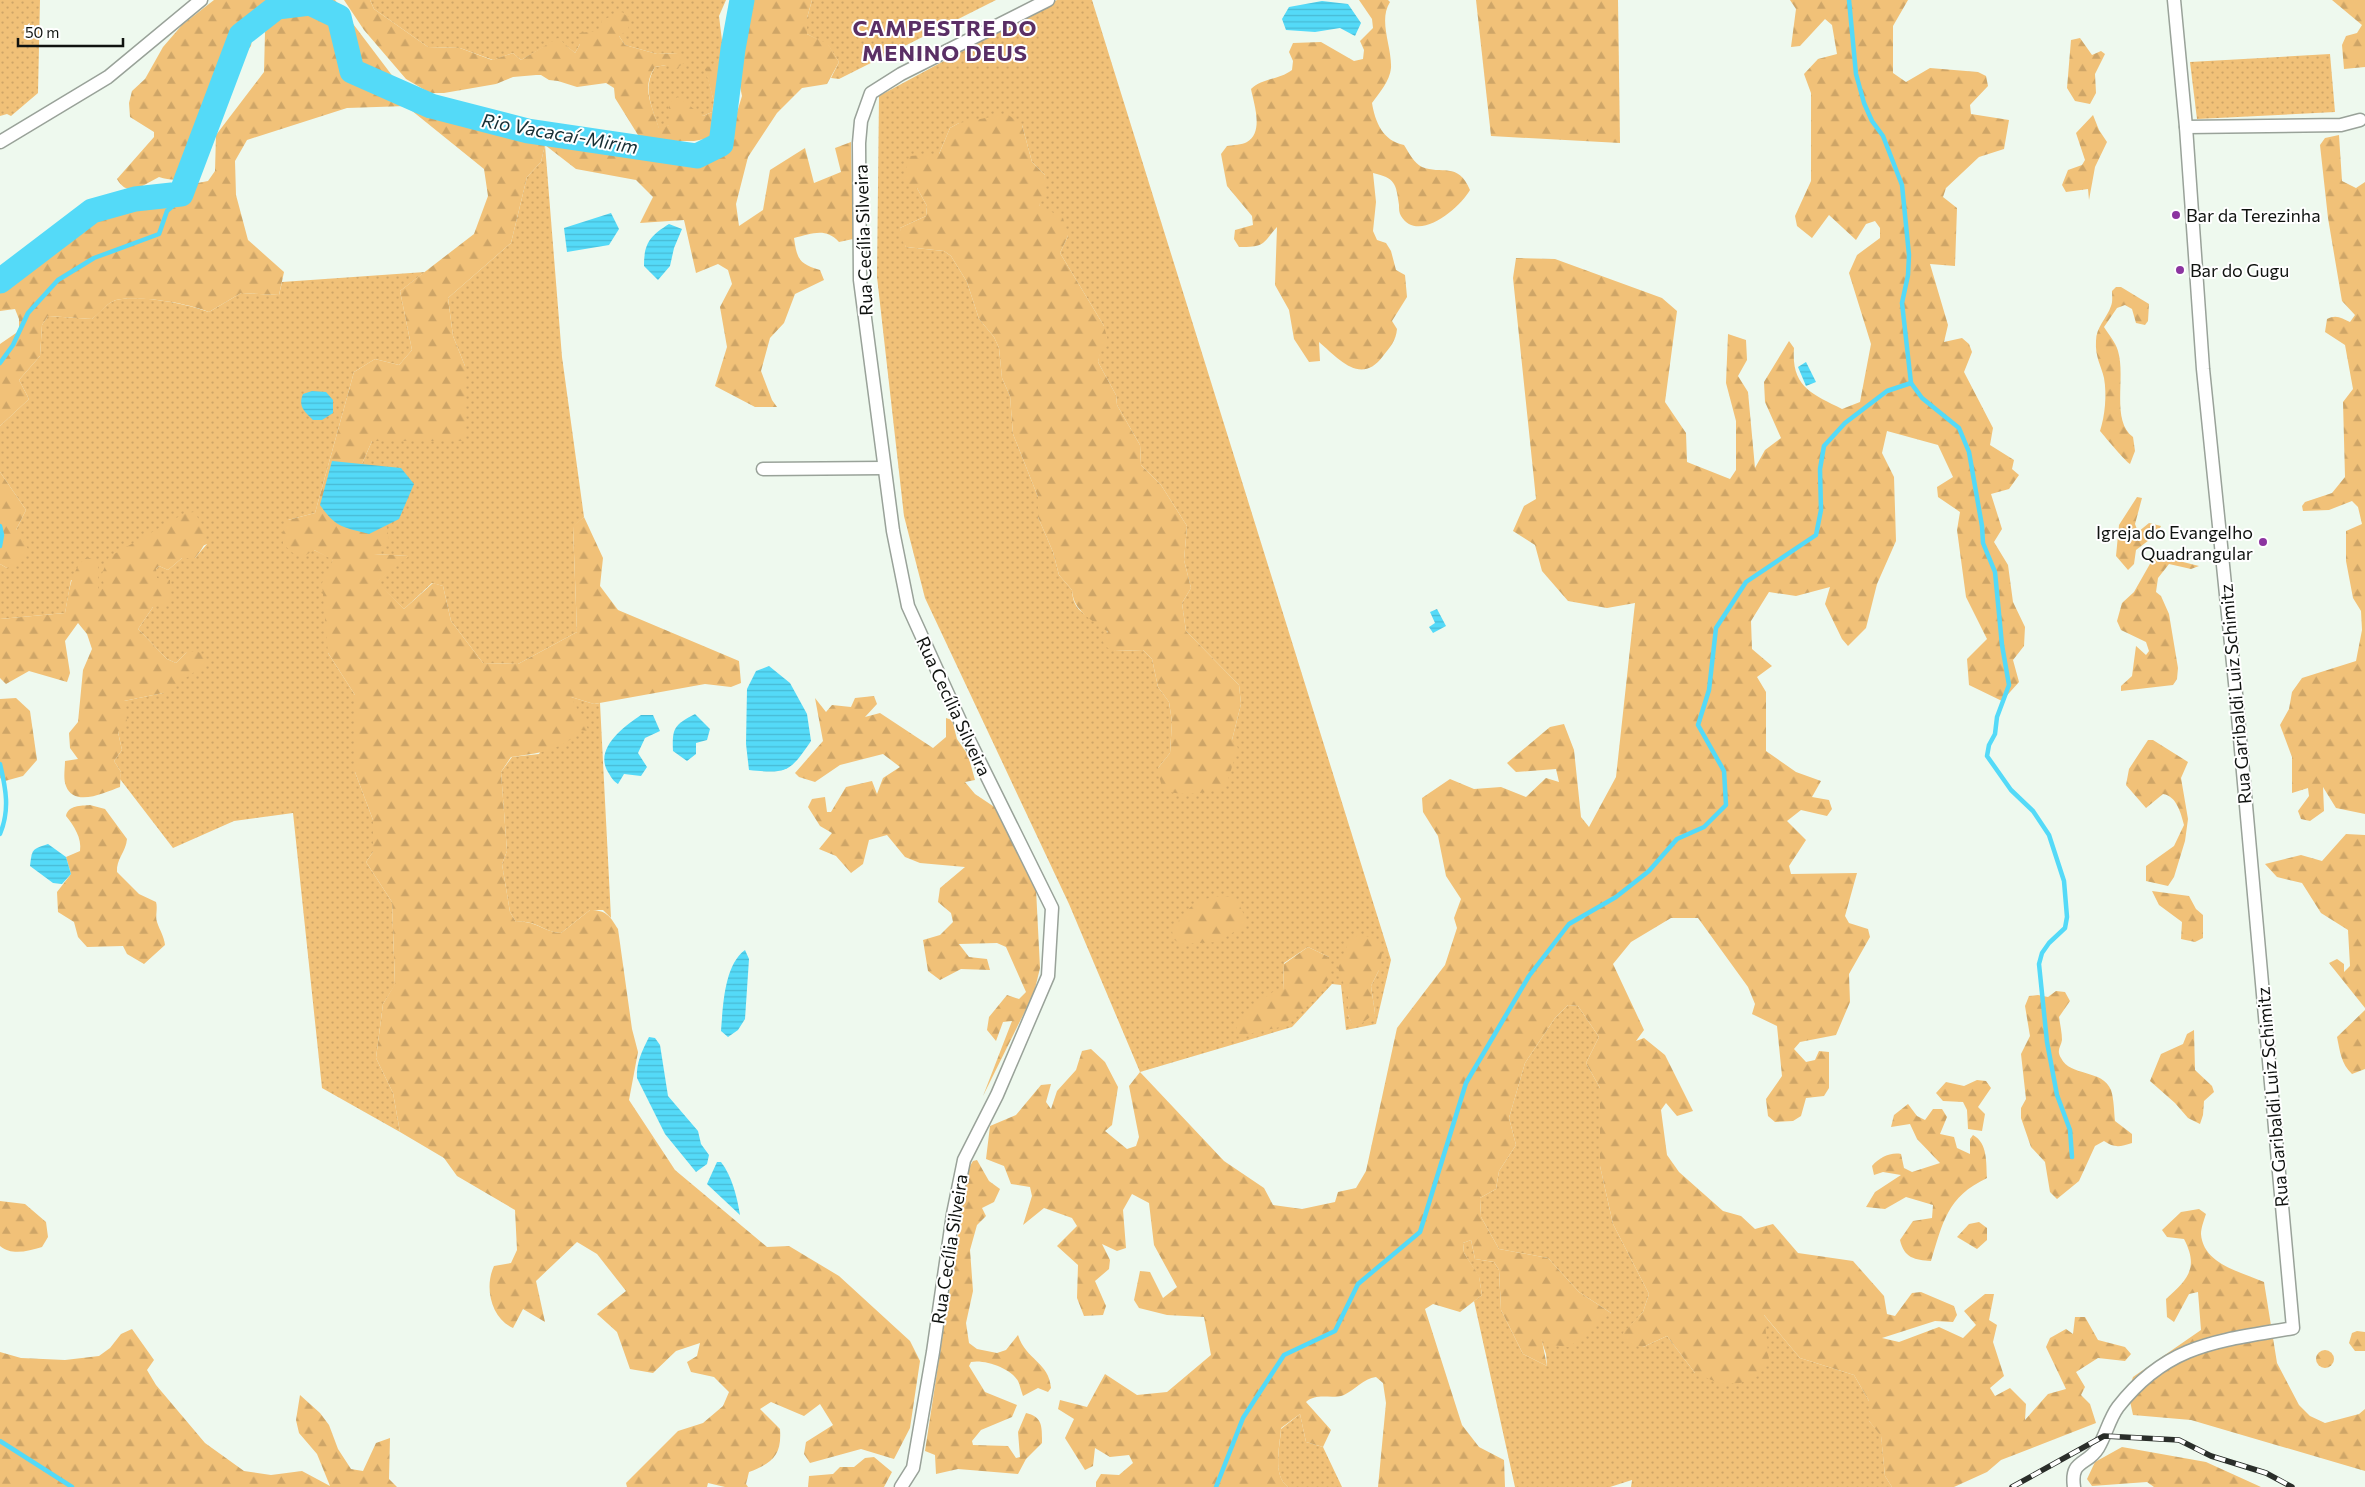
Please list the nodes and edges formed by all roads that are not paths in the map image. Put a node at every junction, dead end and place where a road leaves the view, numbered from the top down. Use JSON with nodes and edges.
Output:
{"nodes":[{"id":1,"x":201,"y":0,"type":"edge"},
{"id":2,"x":1048,"y":0,"type":"edge"},
{"id":3,"x":2174,"y":0,"type":"edge"},
{"id":4,"x":2360,"y":120,"type":"dead end"},
{"id":5,"x":2186,"y":127,"type":"junction"},
{"id":6,"x":0,"y":142,"type":"edge"},
{"id":7,"x":884,"y":468,"type":"junction"},
{"id":8,"x":763,"y":469,"type":"dead end"},
{"id":9,"x":901,"y":1487,"type":"edge"},
{"id":10,"x":2074,"y":1487,"type":"edge"}],
"edges":[{"from":1,"to":6,"type":"street"},
{"from":2,"to":7,"type":"street","name":"Rua Cecília Silveira"},
{"from":3,"to":5,"type":"street","name":"Rua Garibaldi Luiz Schimitz"},
{"from":4,"to":5,"type":"street"},
{"from":5,"to":10,"type":"street","name":"Rua Garibaldi Luiz Schimitz"},
{"from":7,"to":8,"type":"street"},
{"from":7,"to":9,"type":"street","name":"Rua Cecília Silveira"}]}
